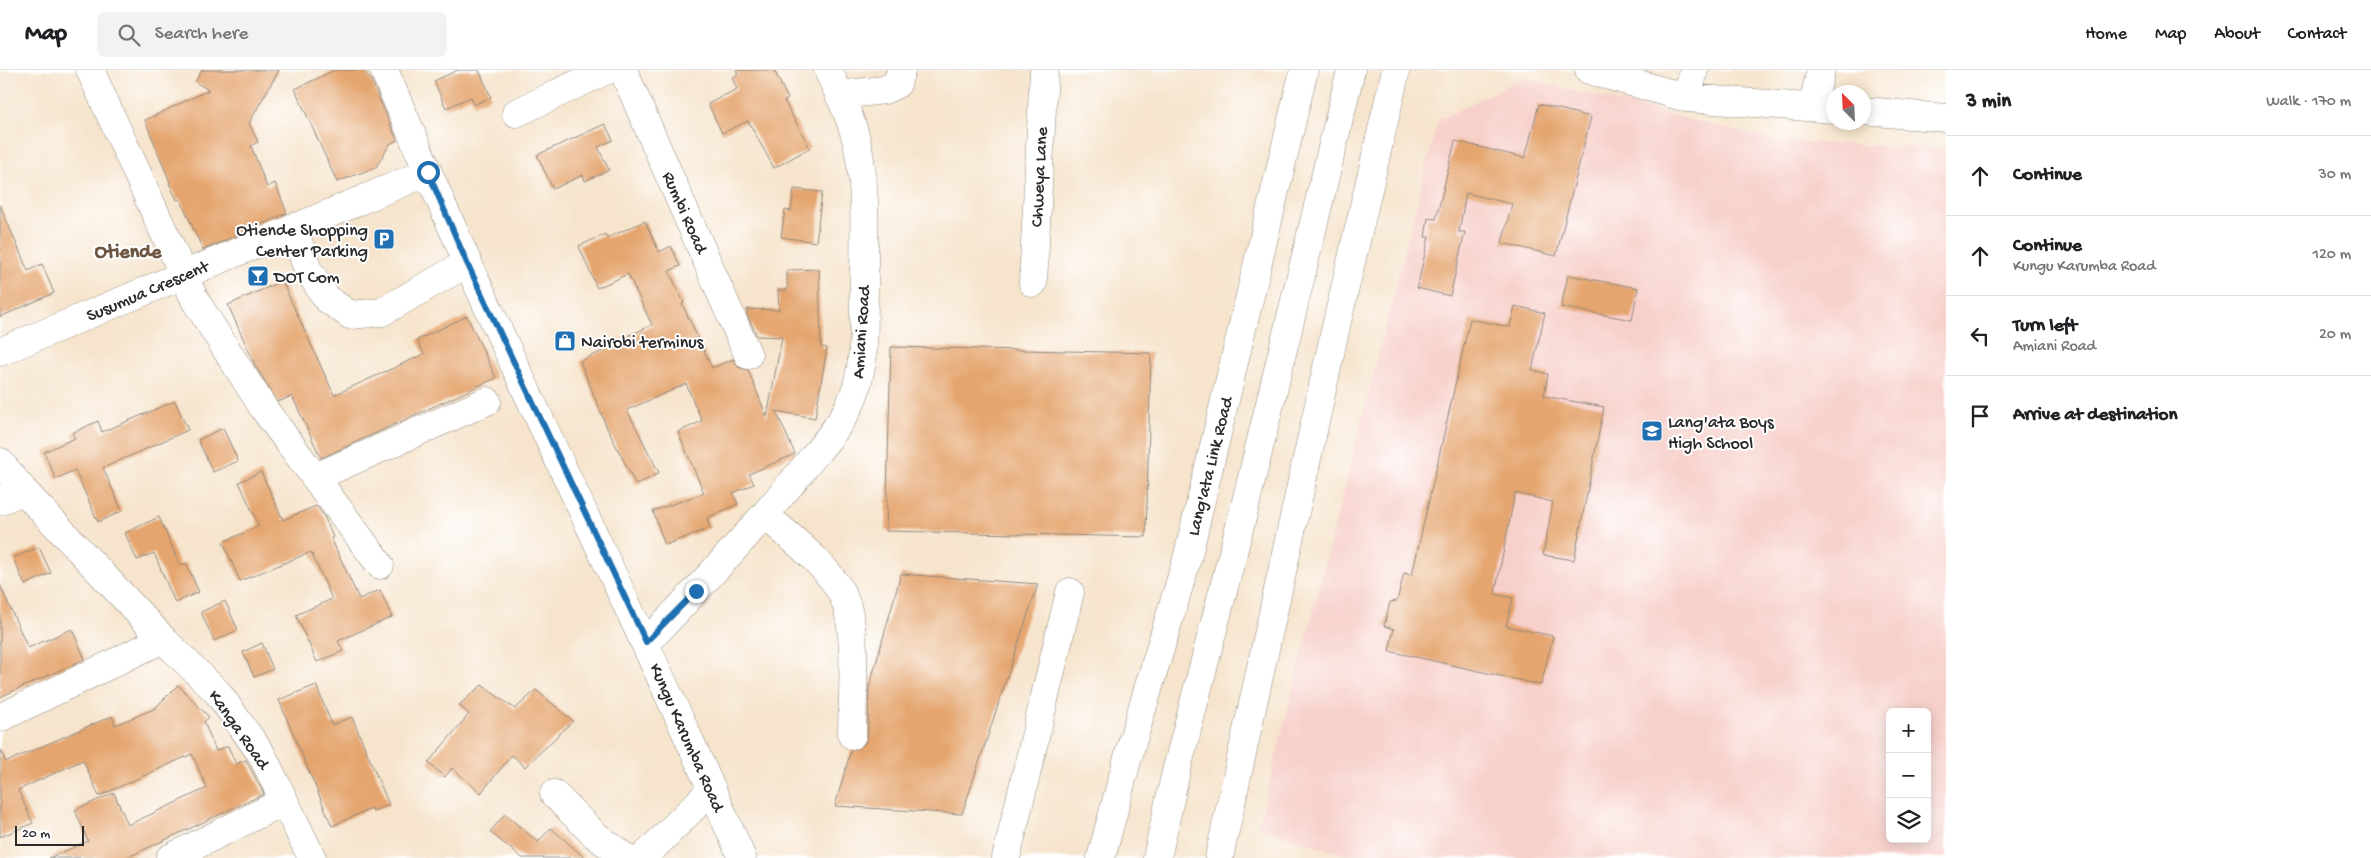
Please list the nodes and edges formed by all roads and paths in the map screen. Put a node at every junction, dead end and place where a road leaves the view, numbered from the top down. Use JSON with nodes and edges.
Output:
{"nodes":[{"id":1,"x":90,"y":70,"type":"edge"},
{"id":2,"x":384,"y":70,"type":"edge"},
{"id":3,"x":607,"y":70,"type":"edge"},
{"id":4,"x":623,"y":70,"type":"edge"},
{"id":5,"x":828,"y":70,"type":"edge"},
{"id":6,"x":901,"y":70,"type":"edge"},
{"id":7,"x":1044,"y":70,"type":"edge"},
{"id":8,"x":1304,"y":70,"type":"edge"},
{"id":9,"x":1351,"y":70,"type":"edge"},
{"id":10,"x":1396,"y":70,"type":"edge"},
{"id":11,"x":1589,"y":70,"type":"edge"},
{"id":12,"x":1694,"y":70,"type":"edge"},
{"id":13,"x":1821,"y":70,"type":"edge"},
{"id":14,"x":839,"y":95,"type":"junction"},
{"id":15,"x":1687,"y":98,"type":"junction"},
{"id":16,"x":1823,"y":108,"type":"edge"},
{"id":17,"x":516,"y":113,"type":"dead end"},
{"id":18,"x":1871,"y":113,"type":"edge"},
{"id":19,"x":1946,"y":118,"type":"edge"},
{"id":20,"x":428,"y":172,"type":"junction"},
{"id":21,"x":293,"y":227,"type":"junction"},
{"id":22,"x":467,"y":263,"type":"junction"},
{"id":23,"x":183,"y":276,"type":"junction"},
{"id":24,"x":1032,"y":284,"type":"dead end"},
{"id":25,"x":0,"y":352,"type":"edge"},
{"id":26,"x":748,"y":355,"type":"dead end"},
{"id":27,"x":486,"y":401,"type":"dead end"},
{"id":28,"x":0,"y":462,"type":"edge"},
{"id":29,"x":316,"y":477,"type":"junction"},
{"id":30,"x":11,"y":496,"type":"edge"},
{"id":31,"x":764,"y":515,"type":"junction"},
{"id":32,"x":380,"y":565,"type":"dead end"},
{"id":33,"x":1070,"y":592,"type":"dead end"},
{"id":34,"x":163,"y":639,"type":"junction"},
{"id":35,"x":646,"y":642,"type":"junction"},
{"id":36,"x":0,"y":718,"type":"edge"},
{"id":37,"x":852,"y":735,"type":"dead end"},
{"id":38,"x":712,"y":788,"type":"junction"},
{"id":39,"x":554,"y":794,"type":"dead end"},
{"id":40,"x":283,"y":802,"type":"junction"},
{"id":41,"x":170,"y":858,"type":"edge"},
{"id":42,"x":312,"y":858,"type":"edge"},
{"id":43,"x":626,"y":858,"type":"edge"},
{"id":44,"x":643,"y":858,"type":"edge"},
{"id":45,"x":742,"y":858,"type":"edge"},
{"id":46,"x":1006,"y":858,"type":"edge"},
{"id":47,"x":1101,"y":858,"type":"edge"},
{"id":48,"x":1157,"y":858,"type":"edge"},
{"id":49,"x":1219,"y":858,"type":"edge"}],
"edges":[{"from":1,"to":23,"type":"street"},
{"from":2,"to":20,"type":"street","name":"Kungu Karumba Road"},
{"from":3,"to":17,"type":"street"},
{"from":4,"to":26,"type":"street","name":"Rumbi Road"},
{"from":5,"to":14,"type":"street","name":"Amiani Road"},
{"from":6,"to":14,"type":"street"},
{"from":7,"to":24,"type":"street","name":"Chweya Lane"},
{"from":8,"to":47,"type":"street","name":"Lang'ata Link Road"},
{"from":9,"to":48,"type":"street"},
{"from":10,"to":49,"type":"street"},
{"from":11,"to":15,"type":"street"},
{"from":12,"to":15,"type":"street"},
{"from":13,"to":16,"type":"street"},
{"from":14,"to":31,"type":"street","name":"Amiani Road"},
{"from":15,"to":16,"type":"street"},
{"from":18,"to":19,"type":"street"},
{"from":20,"to":21,"type":"street","name":"Susumua Crescent"},
{"from":20,"to":22,"type":"street","name":"Kungu Karumba Road"},
{"from":21,"to":22,"type":"street"},
{"from":21,"to":23,"type":"street","name":"Susumua Crescent"},
{"from":22,"to":35,"type":"street","name":"Kungu Karumba Road"},
{"from":23,"to":25,"type":"street","name":"Susumua Crescent"},
{"from":23,"to":29,"type":"street"},
{"from":27,"to":29,"type":"street"},
{"from":28,"to":30,"type":"street","name":"Kanga Road"},
{"from":29,"to":32,"type":"street"},
{"from":30,"to":34,"type":"street","name":"Kanga Road"},
{"from":31,"to":35,"type":"street","name":"Amiani Road"},
{"from":31,"to":37,"type":"street"},
{"from":33,"to":46,"type":"street"},
{"from":34,"to":36,"type":"street"},
{"from":34,"to":40,"type":"street","name":"Kanga Road"},
{"from":35,"to":38,"type":"street","name":"Kungu Karumba Road"},
{"from":38,"to":44,"type":"street"},
{"from":38,"to":45,"type":"street","name":"Kungu Karumba Road"},
{"from":39,"to":43,"type":"street"},
{"from":40,"to":41,"type":"street"},
{"from":40,"to":42,"type":"street","name":"Kanga Road"}]}
